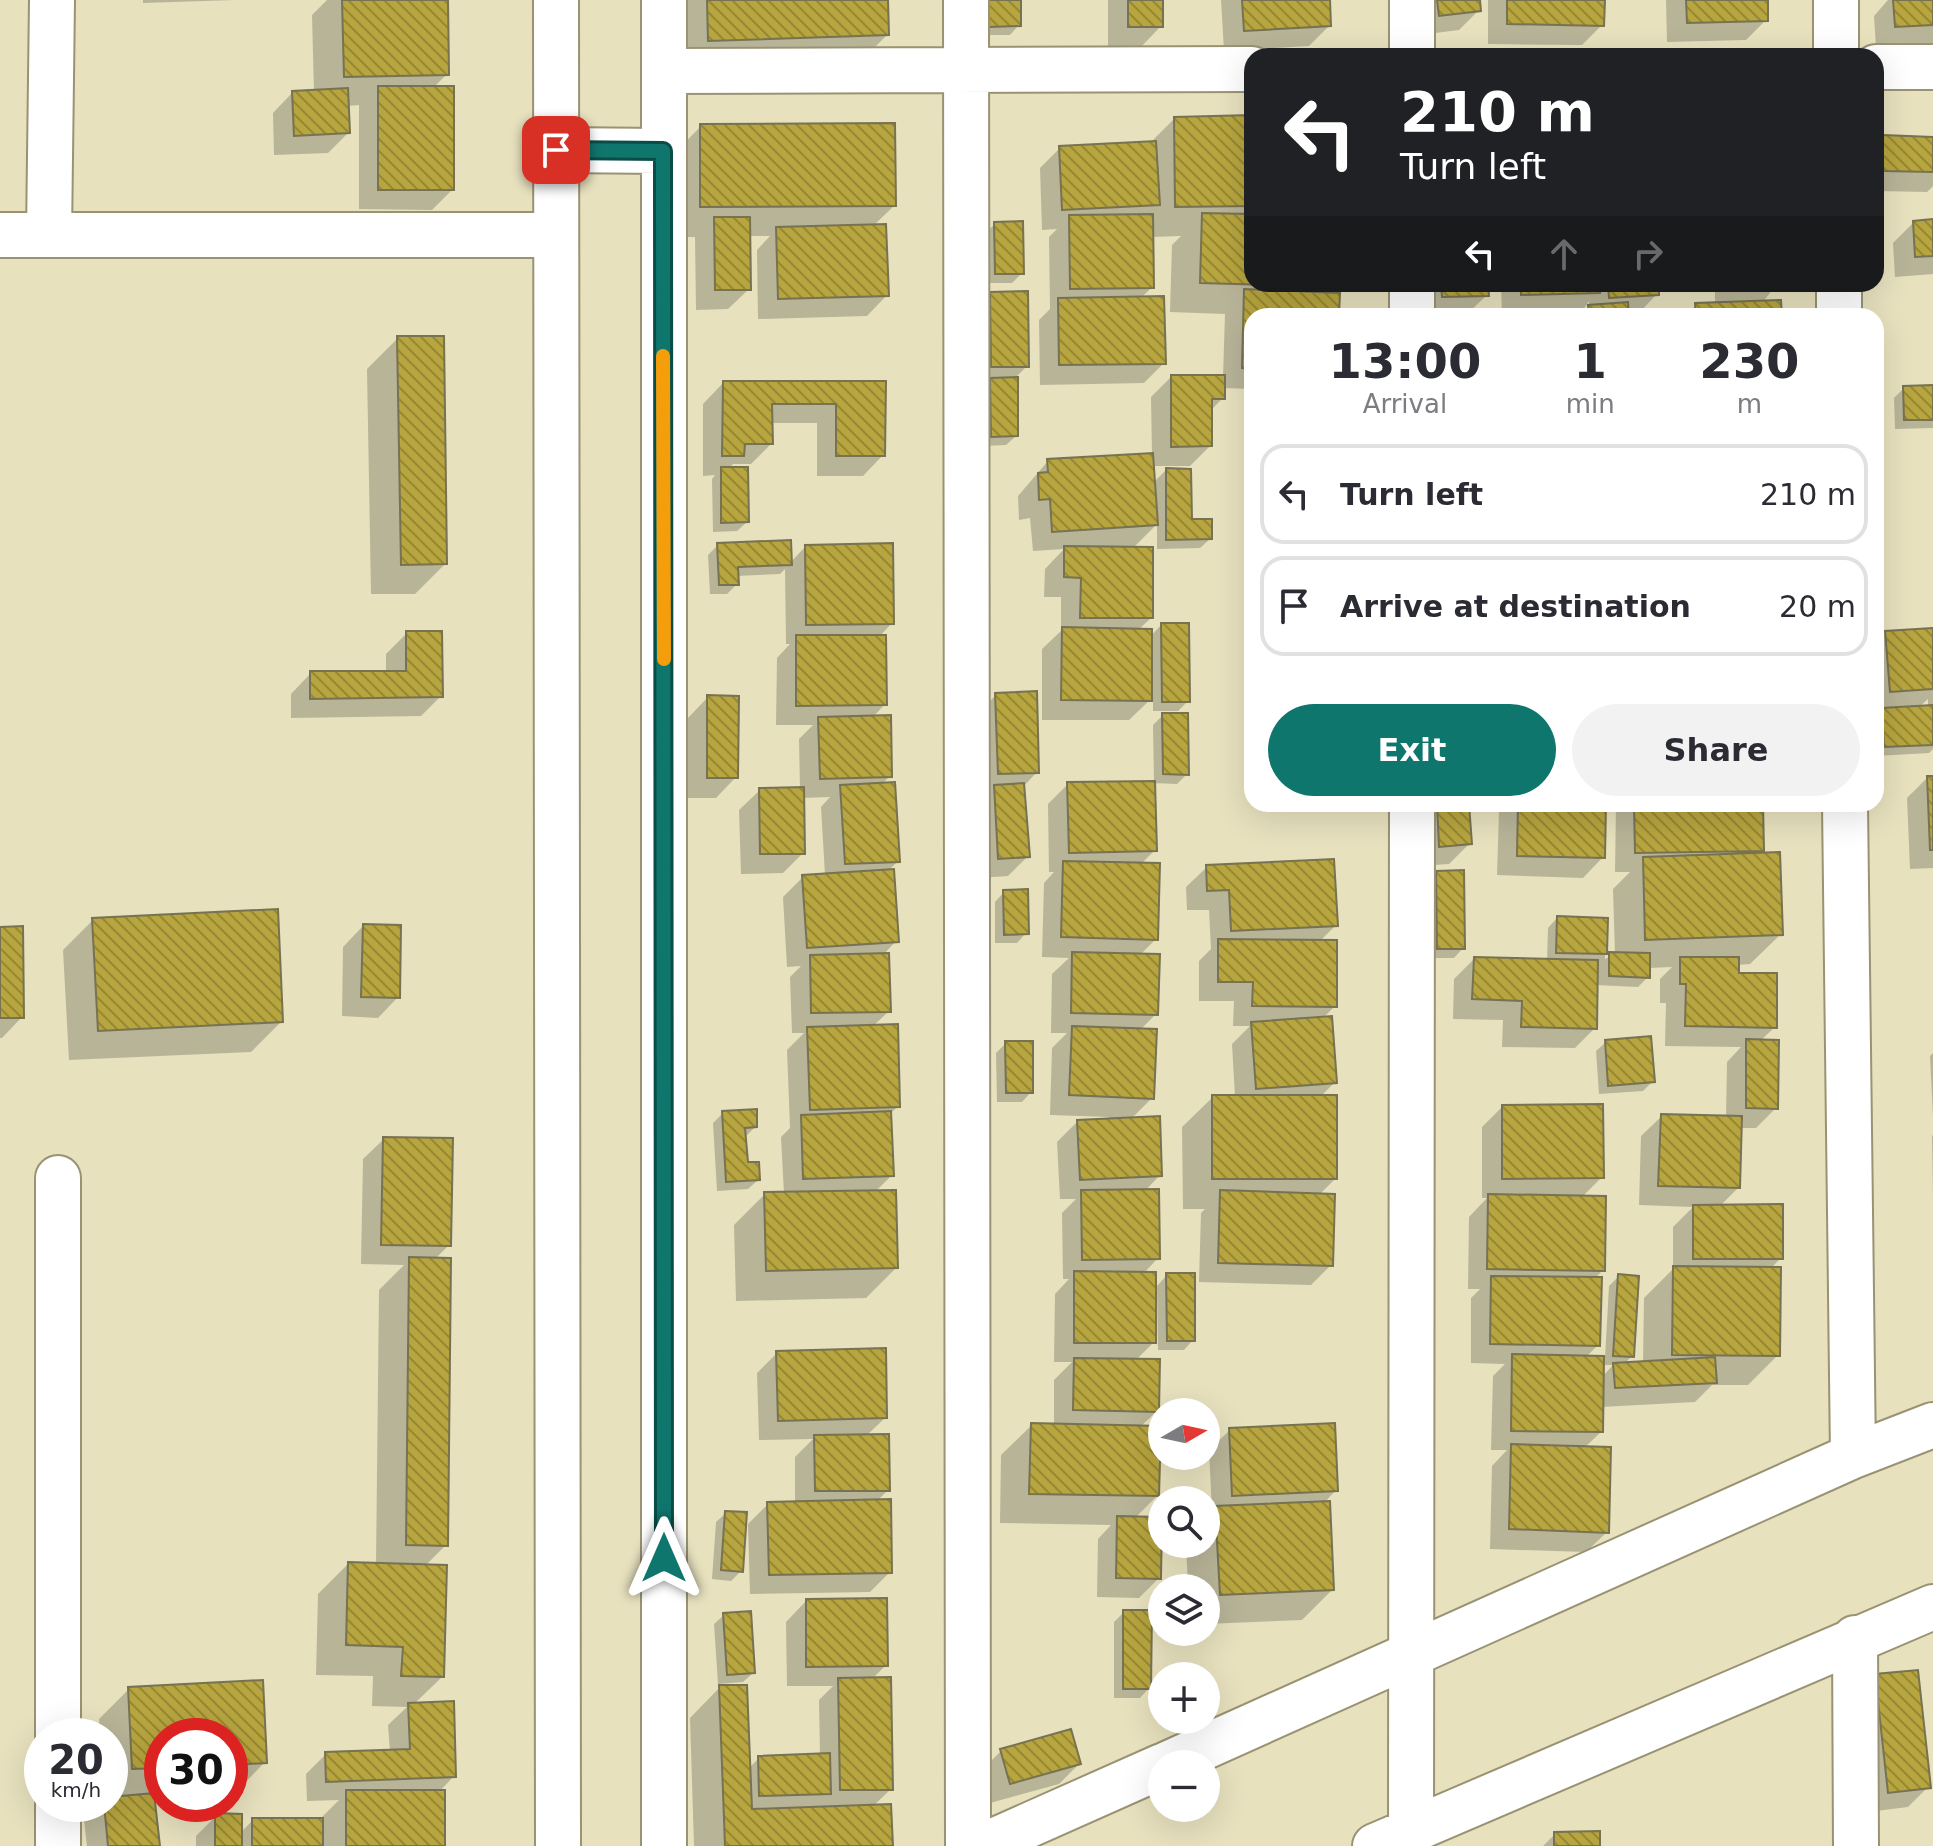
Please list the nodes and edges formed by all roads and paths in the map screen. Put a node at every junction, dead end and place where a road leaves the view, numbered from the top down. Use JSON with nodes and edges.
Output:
{"nodes":[{"id":1,"x":52,"y":0,"type":"edge"},
{"id":2,"x":556,"y":0,"type":"edge"},
{"id":3,"x":664,"y":0,"type":"edge"},
{"id":4,"x":966,"y":0,"type":"edge"},
{"id":5,"x":1412,"y":0,"type":"edge"},
{"id":6,"x":1836,"y":0,"type":"edge"},
{"id":7,"x":1412,"y":48,"type":"edge"},
{"id":8,"x":1836,"y":48,"type":"edge"},
{"id":9,"x":966,"y":67,"type":"junction"},
{"id":10,"x":1884,"y":67,"type":"edge"},
{"id":11,"x":1933,"y":67,"type":"edge"},
{"id":12,"x":1244,"y":69,"type":"edge"},
{"id":13,"x":664,"y":71,"type":"junction"},
{"id":14,"x":556,"y":150,"type":"junction"},
{"id":15,"x":663,"y":151,"type":"junction"},
{"id":16,"x":0,"y":235,"type":"edge"},
{"id":17,"x":49,"y":235,"type":"junction"},
{"id":18,"x":556,"y":235,"type":"junction"},
{"id":19,"x":1412,"y":812,"type":"edge"},
{"id":20,"x":1845,"y":812,"type":"edge"},
{"id":21,"x":58,"y":1178,"type":"dead end"},
{"id":22,"x":1933,"y":1425,"type":"edge"},
{"id":23,"x":1853,"y":1456,"type":"junction"},
{"id":24,"x":1933,"y":1607,"type":"edge"},
{"id":25,"x":1855,"y":1638,"type":"junction"},
{"id":26,"x":1411,"y":1655,"type":"junction"},
{"id":27,"x":58,"y":1718,"type":"edge"},
{"id":28,"x":1198,"y":1750,"type":"edge"},
{"id":29,"x":1148,"y":1772,"type":"edge"},
{"id":30,"x":58,"y":1822,"type":"edge"},
{"id":31,"x":1399,"y":1840,"type":"edge"},
{"id":32,"x":58,"y":1846,"type":"edge"},
{"id":33,"x":558,"y":1846,"type":"edge"},
{"id":34,"x":664,"y":1846,"type":"edge"},
{"id":35,"x":968,"y":1846,"type":"edge"},
{"id":36,"x":982,"y":1846,"type":"edge"},
{"id":37,"x":1856,"y":1846,"type":"edge"}],
"edges":[{"from":1,"to":17,"type":"street"},
{"from":2,"to":14,"type":"street"},
{"from":3,"to":13,"type":"street"},
{"from":4,"to":9,"type":"street"},
{"from":5,"to":7,"type":"street"},
{"from":6,"to":8,"type":"street"},
{"from":9,"to":12,"type":"street"},
{"from":9,"to":13,"type":"street"},
{"from":9,"to":35,"type":"street"},
{"from":10,"to":11,"type":"street"},
{"from":13,"to":15,"type":"street"},
{"from":14,"to":15,"type":"street"},
{"from":14,"to":18,"type":"street"},
{"from":15,"to":34,"type":"street"},
{"from":16,"to":17,"type":"street"},
{"from":17,"to":18,"type":"street"},
{"from":18,"to":33,"type":"street"},
{"from":19,"to":26,"type":"street"},
{"from":20,"to":23,"type":"street"},
{"from":21,"to":27,"type":"street"},
{"from":22,"to":23,"type":"street"},
{"from":23,"to":26,"type":"street"},
{"from":24,"to":25,"type":"street"},
{"from":25,"to":31,"type":"street"},
{"from":25,"to":37,"type":"street"},
{"from":26,"to":28,"type":"street"},
{"from":26,"to":31,"type":"street"},
{"from":29,"to":36,"type":"street"},
{"from":30,"to":32,"type":"street"}]}
